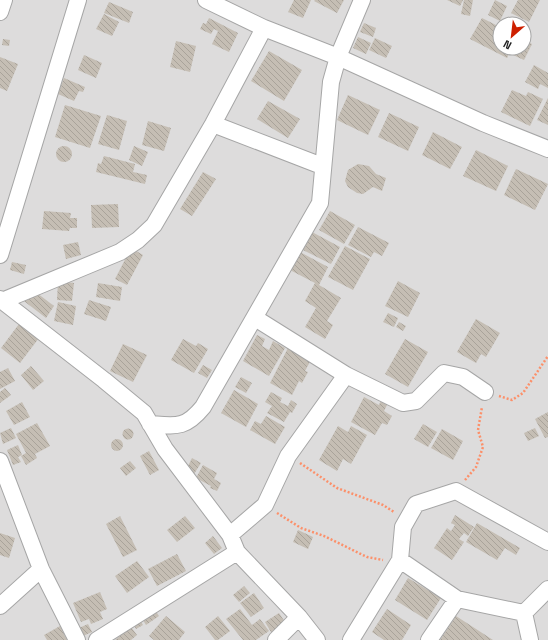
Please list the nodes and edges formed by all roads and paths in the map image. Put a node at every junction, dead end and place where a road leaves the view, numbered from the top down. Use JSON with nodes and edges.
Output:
{"nodes":[{"id":1,"x":4,"y":0,"type":"edge"},
{"id":2,"x":78,"y":0,"type":"edge"},
{"id":3,"x":206,"y":0,"type":"edge"},
{"id":4,"x":362,"y":0,"type":"edge"},
{"id":5,"x":0,"y":12,"type":"edge"},
{"id":6,"x":264,"y":28,"type":"junction"},
{"id":7,"x":338,"y":57,"type":"junction"},
{"id":8,"x":212,"y":124,"type":"junction"},
{"id":9,"x":548,"y":148,"type":"edge"},
{"id":10,"x":322,"y":166,"type":"junction"},
{"id":11,"x":0,"y":254,"type":"edge"},
{"id":12,"x":1,"y":300,"type":"edge"},
{"id":13,"x":255,"y":318,"type":"junction"},
{"id":14,"x":548,"y":356,"type":"edge"},
{"id":15,"x":346,"y":375,"type":"junction"},
{"id":16,"x":485,"y":392,"type":"junction"},
{"id":17,"x":150,"y":424,"type":"junction"},
{"id":18,"x":288,"y":456,"type":"junction"},
{"id":19,"x":0,"y":461,"type":"edge"},
{"id":20,"x":456,"y":491,"type":"junction"},
{"id":21,"x":265,"y":505,"type":"junction"},
{"id":22,"x":403,"y":528,"type":"junction"},
{"id":23,"x":230,"y":535,"type":"junction"},
{"id":24,"x":548,"y":542,"type":"edge"},
{"id":25,"x":237,"y":552,"type":"junction"},
{"id":26,"x":400,"y":560,"type":"junction"},
{"id":27,"x":41,"y":569,"type":"junction"},
{"id":28,"x":548,"y":589,"type":"edge"},
{"id":29,"x":457,"y":599,"type":"junction"},
{"id":30,"x":0,"y":606,"type":"edge"},
{"id":31,"x":524,"y":613,"type":"junction"},
{"id":32,"x":299,"y":617,"type":"junction"},
{"id":33,"x":77,"y":640,"type":"edge"},
{"id":34,"x":98,"y":640,"type":"edge"},
{"id":35,"x":276,"y":640,"type":"edge"},
{"id":36,"x":317,"y":640,"type":"edge"},
{"id":37,"x":351,"y":640,"type":"edge"},
{"id":38,"x":429,"y":640,"type":"edge"},
{"id":39,"x":530,"y":640,"type":"edge"}],
"edges":[{"from":1,"to":5,"type":"street"},
{"from":2,"to":11,"type":"street"},
{"from":3,"to":6,"type":"street"},
{"from":4,"to":7,"type":"street"},
{"from":6,"to":7,"type":"street"},
{"from":6,"to":8,"type":"street"},
{"from":7,"to":9,"type":"street"},
{"from":7,"to":10,"type":"street"},
{"from":8,"to":10,"type":"street"},
{"from":8,"to":12,"type":"street"},
{"from":10,"to":13,"type":"street"},
{"from":12,"to":17,"type":"street"},
{"from":13,"to":15,"type":"street"},
{"from":13,"to":17,"type":"street"},
{"from":14,"to":16,"type":"path"},
{"from":15,"to":16,"type":"street"},
{"from":15,"to":18,"type":"street"},
{"from":16,"to":20,"type":"path"},
{"from":17,"to":23,"type":"street"},
{"from":18,"to":21,"type":"street"},
{"from":18,"to":22,"type":"path"},
{"from":19,"to":27,"type":"street"},
{"from":20,"to":22,"type":"street"},
{"from":20,"to":24,"type":"street"},
{"from":21,"to":23,"type":"street"},
{"from":21,"to":26,"type":"path"},
{"from":22,"to":26,"type":"street"},
{"from":23,"to":25,"type":"street"},
{"from":25,"to":32,"type":"street"},
{"from":25,"to":34,"type":"street"},
{"from":26,"to":29,"type":"street"},
{"from":26,"to":37,"type":"street"},
{"from":27,"to":30,"type":"street"},
{"from":27,"to":33,"type":"street"},
{"from":28,"to":31,"type":"street"},
{"from":29,"to":31,"type":"street"},
{"from":29,"to":38,"type":"street"},
{"from":31,"to":39,"type":"street"},
{"from":32,"to":35,"type":"street"},
{"from":32,"to":36,"type":"street"}]}
